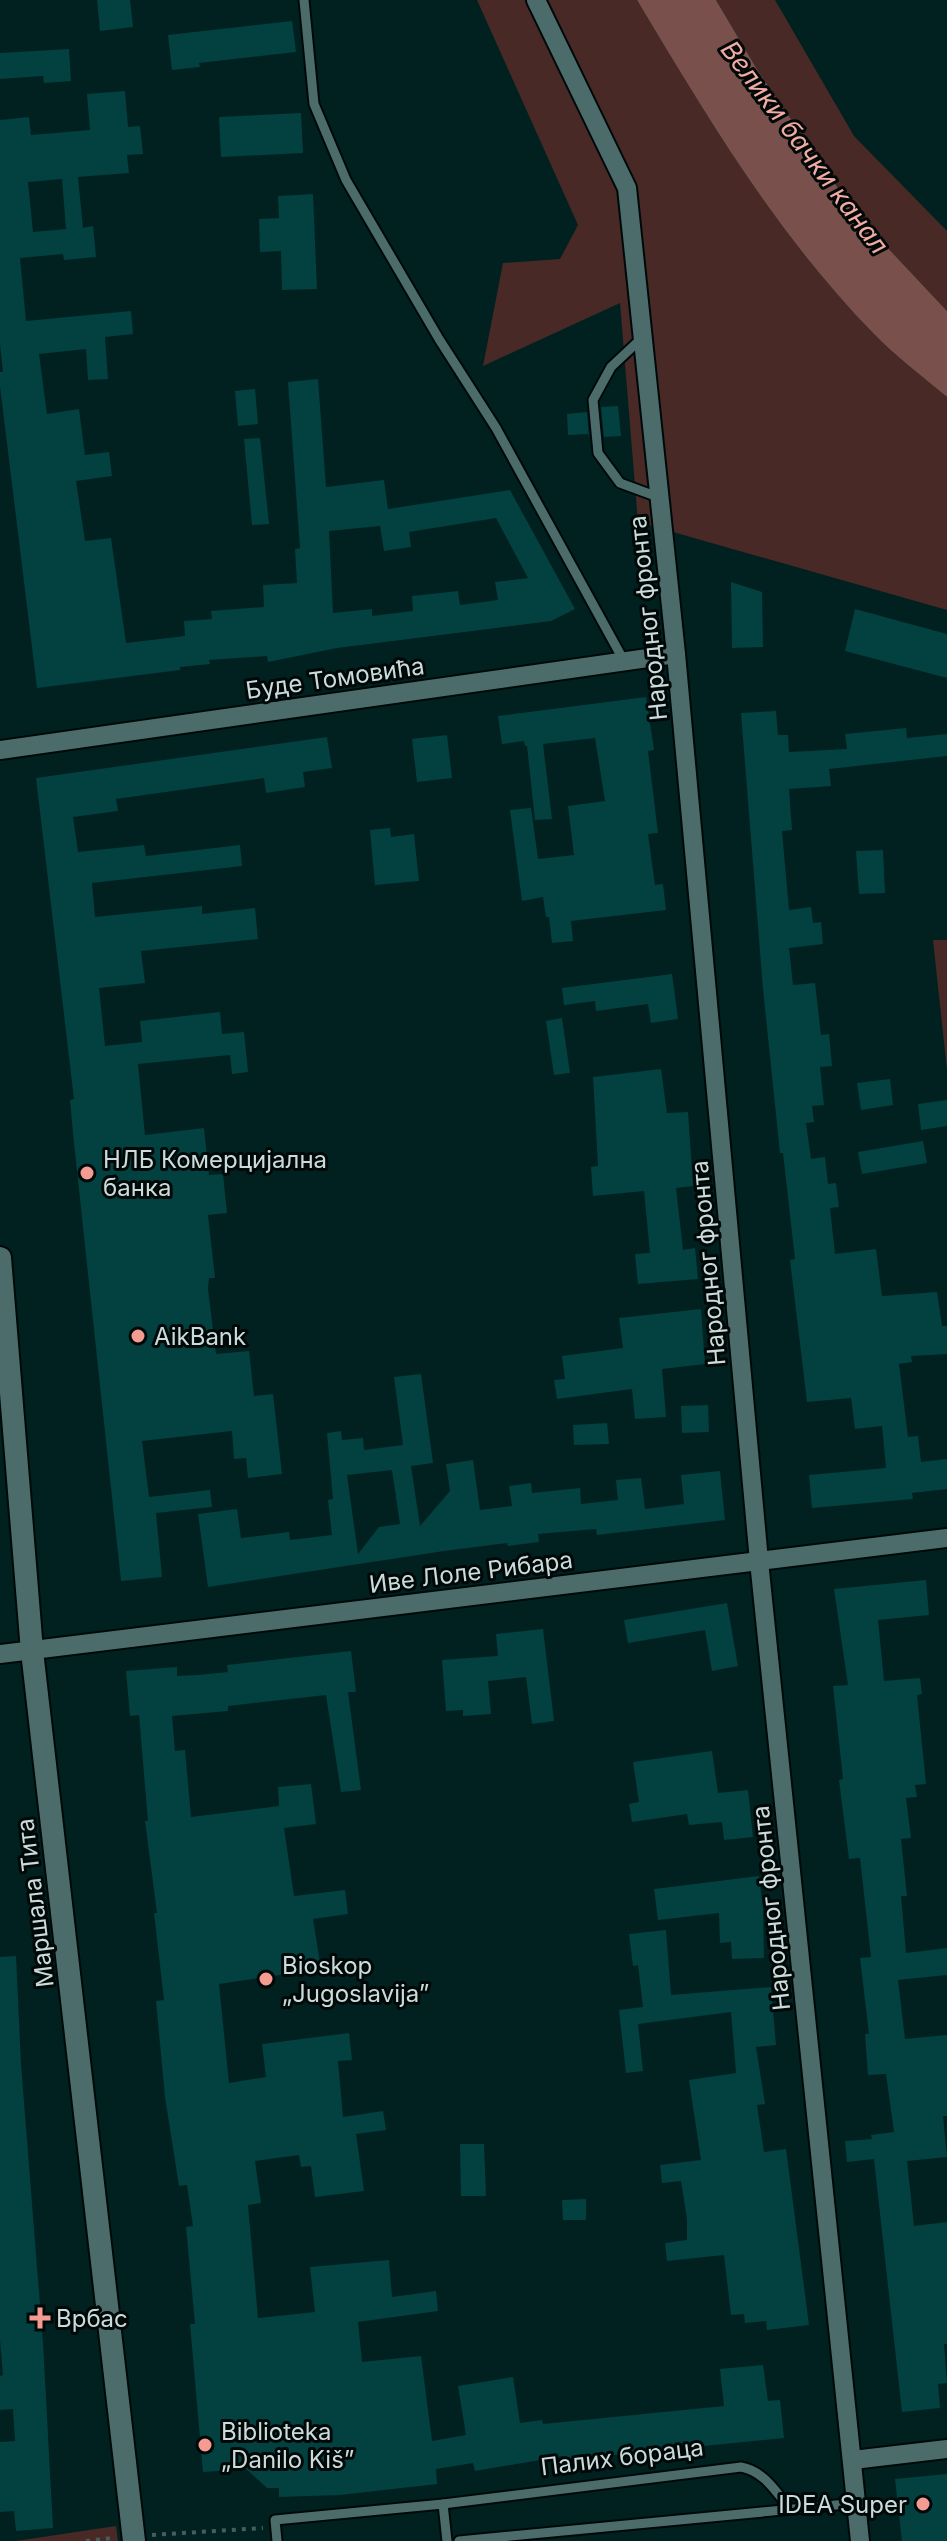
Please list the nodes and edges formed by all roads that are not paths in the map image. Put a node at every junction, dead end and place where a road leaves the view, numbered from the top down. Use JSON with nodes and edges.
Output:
{"nodes":[{"id":1,"x":304,"y":0,"type":"edge"},
{"id":2,"x":536,"y":0,"type":"edge"},
{"id":3,"x":643,"y":337,"type":"junction"},
{"id":4,"x":660,"y":497,"type":"junction"},
{"id":5,"x":676,"y":654,"type":"junction"},
{"id":6,"x":624,"y":661,"type":"junction"},
{"id":7,"x":0,"y":750,"type":"edge"},
{"id":8,"x":0,"y":1258,"type":"edge"},
{"id":9,"x":947,"y":1538,"type":"edge"},
{"id":10,"x":759,"y":1561,"type":"junction"},
{"id":11,"x":32,"y":1651,"type":"junction"},
{"id":12,"x":0,"y":1654,"type":"edge"},
{"id":13,"x":947,"y":2449,"type":"edge"},
{"id":14,"x":853,"y":2460,"type":"junction"},
{"id":15,"x":857,"y":2503,"type":"junction"},
{"id":16,"x":443,"y":2504,"type":"junction"},
{"id":17,"x":790,"y":2509,"type":"junction"},
{"id":18,"x":134,"y":2538,"type":"edge"},
{"id":19,"x":277,"y":2541,"type":"edge"},
{"id":20,"x":447,"y":2541,"type":"edge"},
{"id":21,"x":459,"y":2541,"type":"edge"},
{"id":22,"x":860,"y":2541,"type":"edge"}],
"edges":[{"from":1,"to":6,"type":"lane"},
{"from":2,"to":3,"type":"street","name":"Народног фронта"},
{"from":3,"to":4,"type":"street","name":"Народног фронта"},
{"from":3,"to":4,"type":"lane"},
{"from":4,"to":5,"type":"street","name":"Народног фронта"},
{"from":5,"to":6,"type":"street","name":"Буде Томовића"},
{"from":5,"to":10,"type":"street","name":"Народног фронта"},
{"from":6,"to":7,"type":"street","name":"Буде Томовића"},
{"from":8,"to":11,"type":"street","name":"Маршала Тита"},
{"from":9,"to":10,"type":"street","name":"Иве Лоле Рибара"},
{"from":10,"to":11,"type":"street","name":"Иве Лоле Рибара"},
{"from":10,"to":14,"type":"street","name":"Народног фронта"},
{"from":11,"to":12,"type":"street","name":"Иве Лоле Рибара"},
{"from":11,"to":18,"type":"street","name":"Маршала Тита"},
{"from":13,"to":14,"type":"street"},
{"from":14,"to":15,"type":"street","name":"Народног фронта"},
{"from":15,"to":17,"type":"lane"},
{"from":15,"to":22,"type":"street","name":"Народног фронта"},
{"from":16,"to":17,"type":"lane","name":"Палих бораца"},
{"from":16,"to":19,"type":"lane","name":"Палих бораца"},
{"from":16,"to":20,"type":"lane"},
{"from":17,"to":21,"type":"lane"}]}
